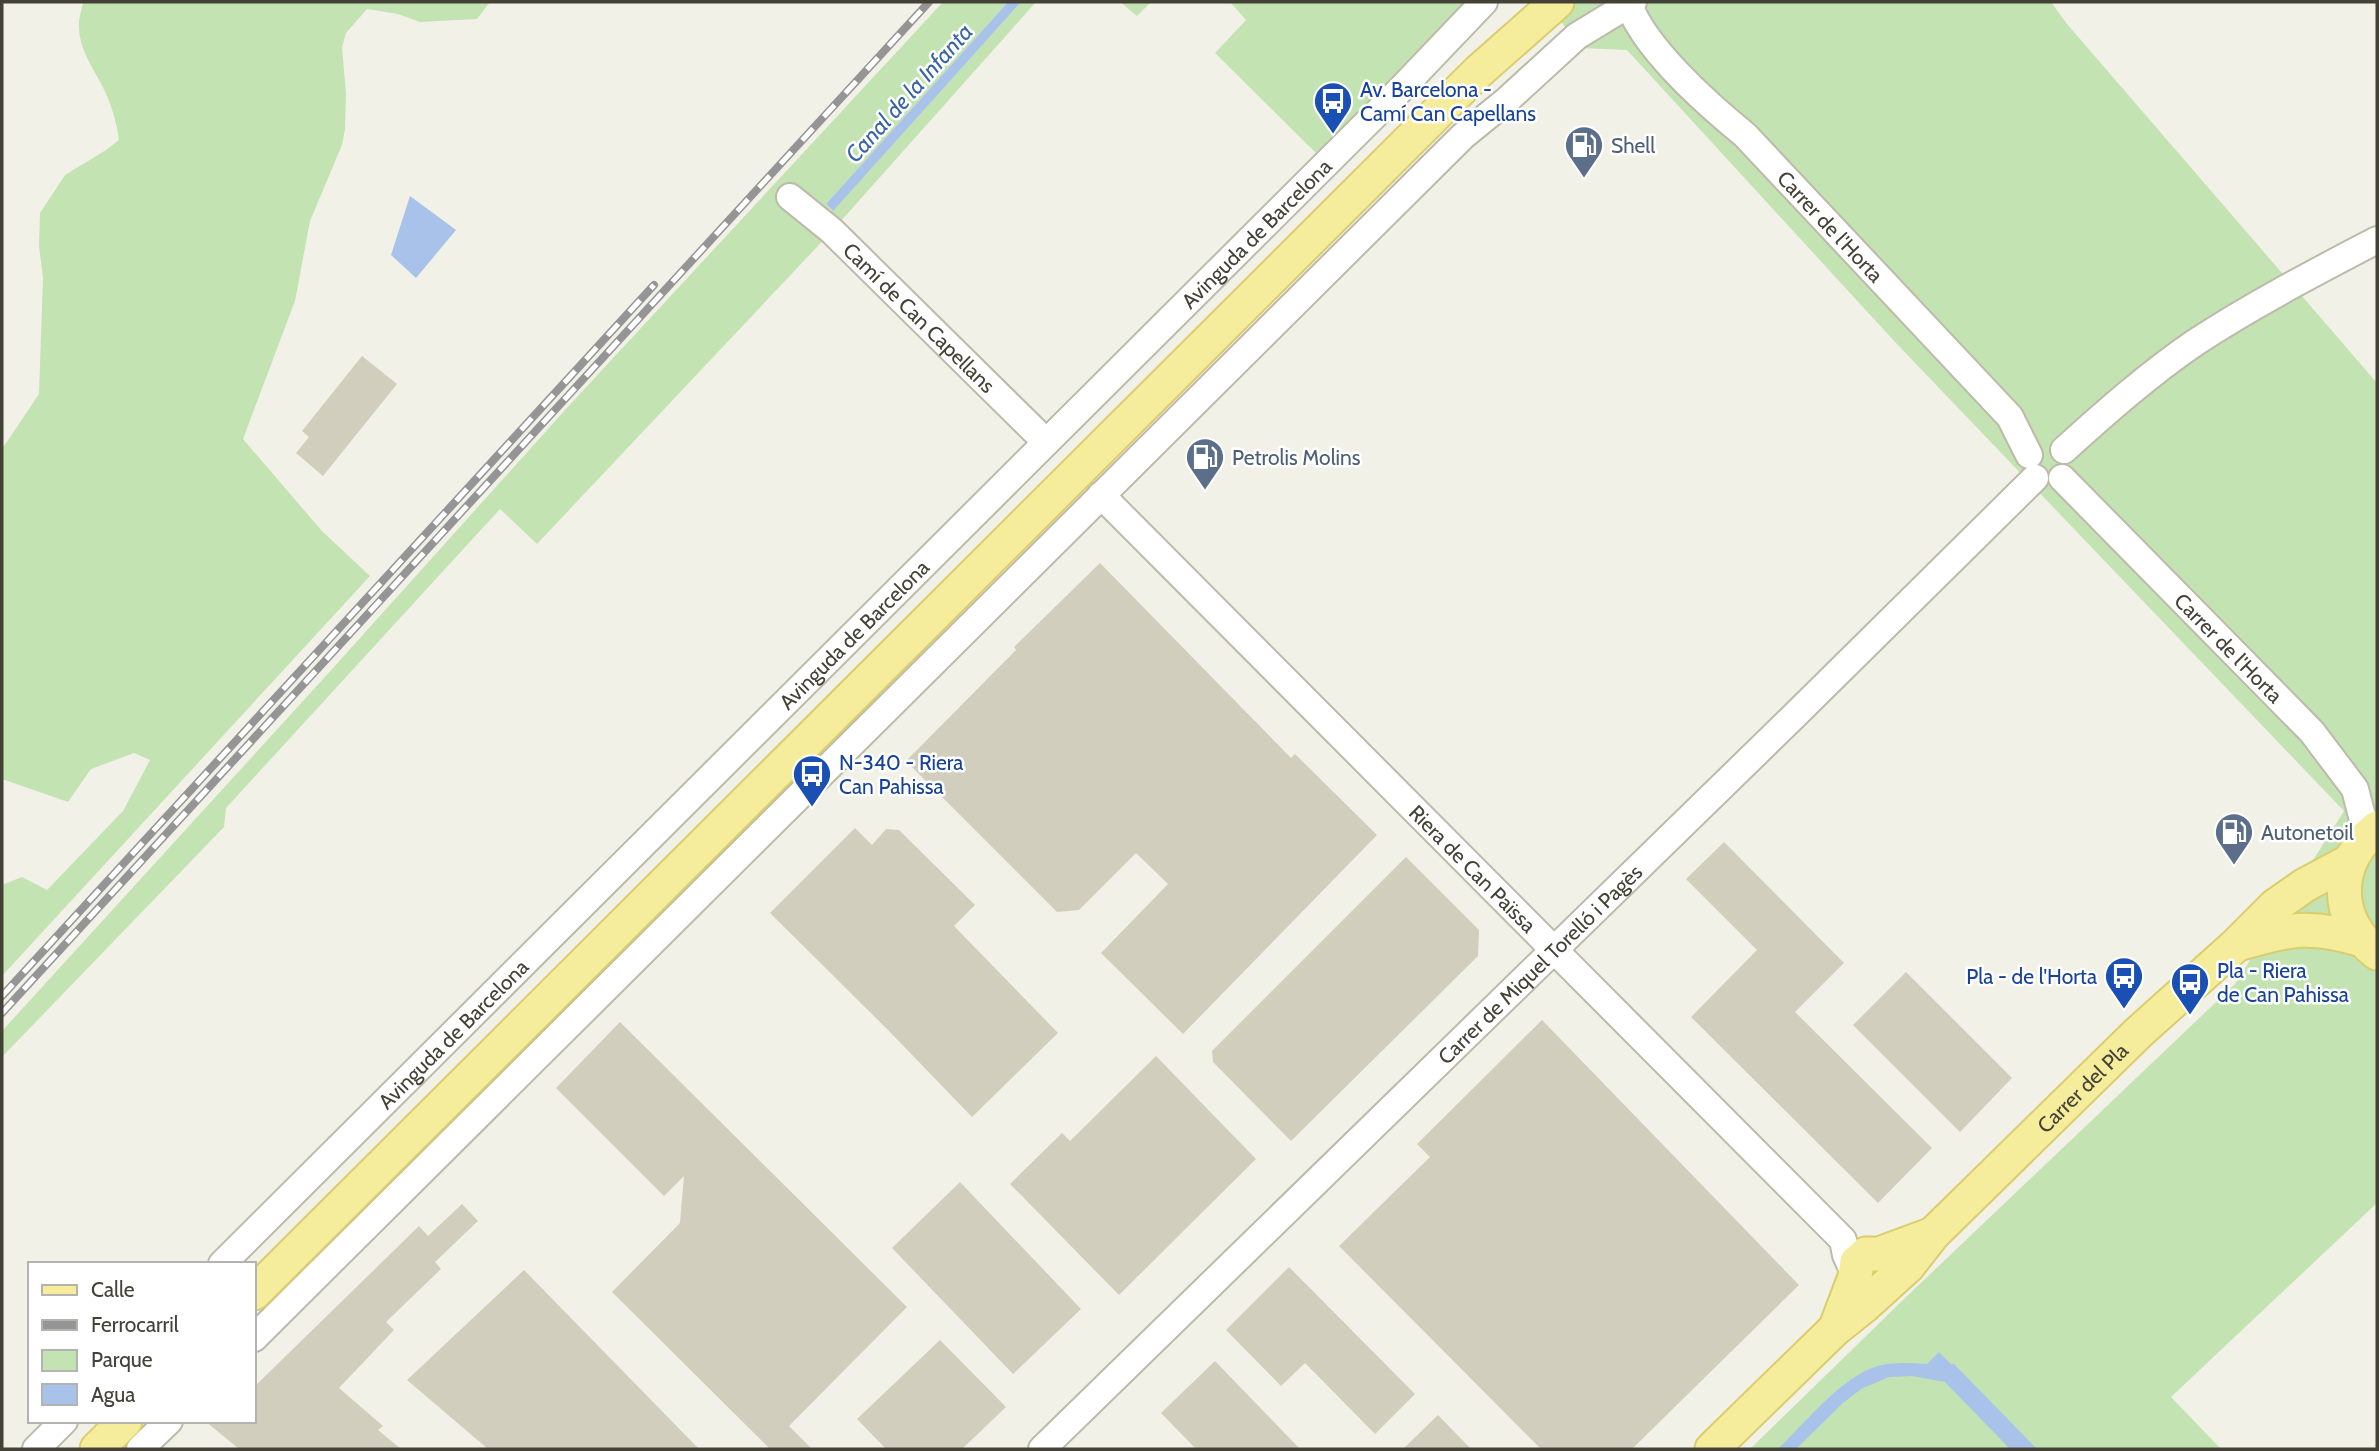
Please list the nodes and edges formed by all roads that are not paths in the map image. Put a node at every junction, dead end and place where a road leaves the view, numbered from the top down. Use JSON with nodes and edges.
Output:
{"nodes":[{"id":1,"x":1484,"y":2,"type":"edge"},
{"id":2,"x":1557,"y":2,"type":"edge"},
{"id":3,"x":1629,"y":3,"type":"edge"},
{"id":4,"x":1463,"y":135,"type":"junction"},
{"id":5,"x":790,"y":197,"type":"dead end"},
{"id":6,"x":1335,"y":216,"type":"junction"},
{"id":7,"x":2377,"y":240,"type":"edge"},
{"id":8,"x":1046,"y":442,"type":"junction"},
{"id":9,"x":2064,"y":450,"type":"junction"},
{"id":10,"x":2032,"y":466,"type":"junction"},
{"id":11,"x":2062,"y":478,"type":"junction"},
{"id":12,"x":1101,"y":495,"type":"junction"},
{"id":13,"x":2365,"y":842,"type":"edge"},
{"id":14,"x":2235,"y":945,"type":"junction"},
{"id":15,"x":1554,"y":950,"type":"junction"},
{"id":16,"x":2371,"y":951,"type":"edge"},
{"id":17,"x":224,"y":1262,"type":"edge"},
{"id":18,"x":1873,"y":1271,"type":"junction"},
{"id":19,"x":256,"y":1291,"type":"edge"},
{"id":20,"x":256,"y":1336,"type":"edge"},
{"id":21,"x":62,"y":1423,"type":"edge"},
{"id":22,"x":123,"y":1423,"type":"edge"},
{"id":23,"x":36,"y":1449,"type":"edge"},
{"id":24,"x":97,"y":1449,"type":"edge"},
{"id":25,"x":1042,"y":1449,"type":"edge"},
{"id":26,"x":1712,"y":1449,"type":"edge"}],
"edges":[{"from":1,"to":8,"type":"street","name":"Avinguda de Barcelona"},
{"from":2,"to":6,"type":"main road","name":"Avinguda de Barcelona"},
{"from":3,"to":4,"type":"street","name":"Avinguda de Barcelona"},
{"from":3,"to":10,"type":"street","name":"Carrer de l'Horta"},
{"from":4,"to":6,"type":"street","name":"Avinguda de Barcelona"},
{"from":4,"to":12,"type":"street","name":"Avinguda de Barcelona"},
{"from":5,"to":8,"type":"street","name":"Camí de Can Capellans"},
{"from":6,"to":19,"type":"main road","name":"Avinguda de Barcelona"},
{"from":7,"to":9,"type":"street"},
{"from":8,"to":17,"type":"street","name":"Avinguda de Barcelona"},
{"from":9,"to":10,"type":"street"},
{"from":9,"to":11,"type":"street"},
{"from":10,"to":11,"type":"street"},
{"from":10,"to":15,"type":"street","name":"Carrer de Miquel Torelló i Pagès"},
{"from":11,"to":13,"type":"street","name":"Carrer de l'Horta"},
{"from":12,"to":15,"type":"street","name":"Riera de Can Païssa"},
{"from":12,"to":20,"type":"street","name":"Avinguda de Barcelona"},
{"from":13,"to":14,"type":"main road","name":"Carrer del Pla"},
{"from":13,"to":16,"type":"main road"},
{"from":14,"to":16,"type":"main road"},
{"from":14,"to":18,"type":"main road","name":"Carrer del Pla"},
{"from":15,"to":18,"type":"street","name":"Riera de Can Païssa"},
{"from":15,"to":25,"type":"street","name":"Carrer de Miquel Torelló i Pagès"},
{"from":18,"to":26,"type":"main road","name":"Carrer del Pla"},
{"from":21,"to":23,"type":"street"},
{"from":22,"to":24,"type":"main road"}]}
